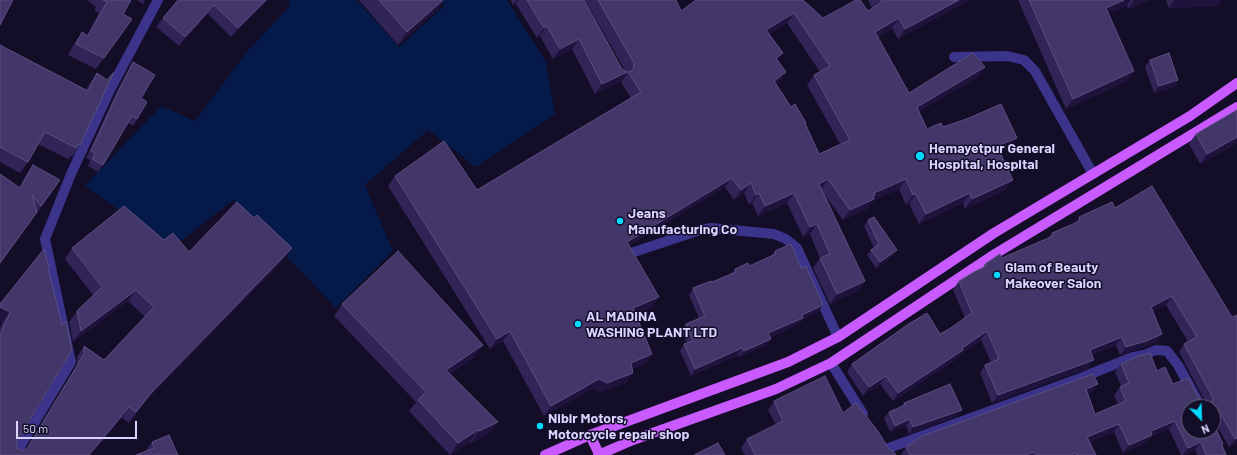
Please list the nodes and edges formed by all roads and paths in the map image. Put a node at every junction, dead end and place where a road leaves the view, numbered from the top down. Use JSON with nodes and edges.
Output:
{"nodes":[{"id":1,"x":158,"y":0,"type":"edge"},
{"id":2,"x":954,"y":57,"type":"dead end"},
{"id":3,"x":1237,"y":83,"type":"edge"},
{"id":4,"x":1237,"y":106,"type":"edge"},
{"id":5,"x":1093,"y":174,"type":"junction"},
{"id":6,"x":628,"y":254,"type":"edge"},
{"id":7,"x":838,"y":337,"type":"junction"},
{"id":8,"x":830,"y":363,"type":"junction"},
{"id":9,"x":1197,"y":399,"type":"edge"},
{"id":10,"x":869,"y":422,"type":"edge"},
{"id":11,"x":590,"y":435,"type":"junction"},
{"id":12,"x":885,"y":449,"type":"edge"},
{"id":13,"x":15,"y":455,"type":"edge"},
{"id":14,"x":545,"y":455,"type":"edge"},
{"id":15,"x":598,"y":455,"type":"edge"}],
"edges":[{"from":1,"to":13,"type":"street"},
{"from":2,"to":5,"type":"street"},
{"from":3,"to":5,"type":"main road"},
{"from":4,"to":8,"type":"main road"},
{"from":5,"to":7,"type":"main road"},
{"from":6,"to":7,"type":"street"},
{"from":7,"to":11,"type":"main road"},
{"from":8,"to":10,"type":"street"},
{"from":8,"to":15,"type":"main road"},
{"from":9,"to":12,"type":"street"},
{"from":11,"to":14,"type":"main road"},
{"from":11,"to":15,"type":"main road"}]}
